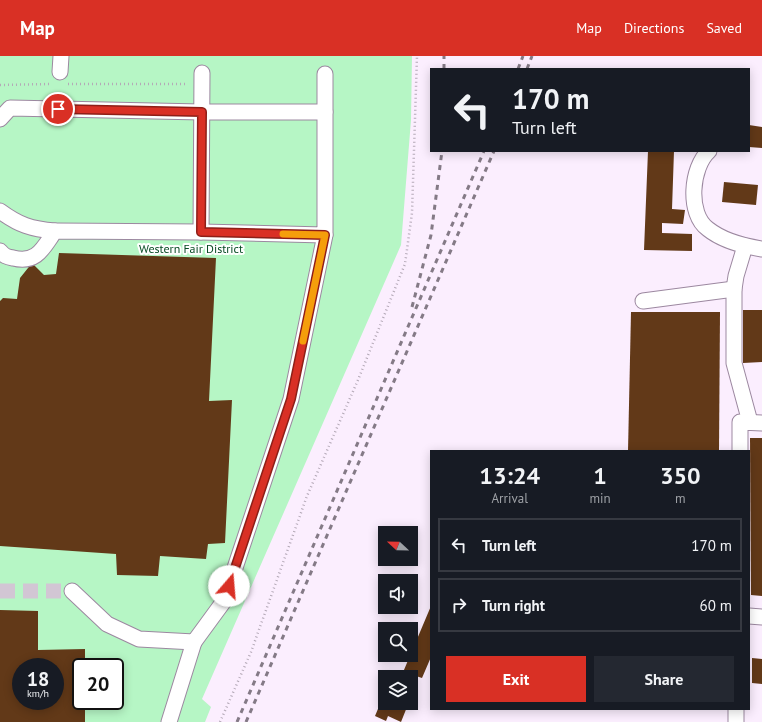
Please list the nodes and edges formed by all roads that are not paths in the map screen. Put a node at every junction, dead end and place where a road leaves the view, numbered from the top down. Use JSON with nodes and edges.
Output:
{"nodes":[{"id":1,"x":61,"y":56,"type":"edge"},
{"id":2,"x":202,"y":73,"type":"dead end"},
{"id":3,"x":324,"y":74,"type":"dead end"},
{"id":4,"x":59,"y":80,"type":"road end"},
{"id":5,"x":202,"y":112,"type":"junction"},
{"id":6,"x":325,"y":112,"type":"junction"},
{"id":7,"x":0,"y":119,"type":"edge"},
{"id":8,"x":708,"y":152,"type":"edge"},
{"id":9,"x":0,"y":210,"type":"edge"},
{"id":10,"x":55,"y":231,"type":"junction"},
{"id":11,"x":201,"y":232,"type":"junction"},
{"id":12,"x":325,"y":235,"type":"junction"},
{"id":13,"x":745,"y":246,"type":"junction"},
{"id":14,"x":762,"y":249,"type":"edge"},
{"id":15,"x":0,"y":251,"type":"edge"},
{"id":16,"x":734,"y":289,"type":"junction"},
{"id":17,"x":643,"y":301,"type":"dead end"},
{"id":18,"x":751,"y":422,"type":"edge"},
{"id":19,"x":740,"y":450,"type":"edge"},
{"id":20,"x":72,"y":591,"type":"tunnel mouth"},
{"id":21,"x":750,"y":616,"type":"edge"},
{"id":22,"x":762,"y":617,"type":"edge"},
{"id":23,"x":194,"y":642,"type":"junction"},
{"id":24,"x":736,"y":710,"type":"edge"},
{"id":25,"x":169,"y":722,"type":"edge"},
{"id":26,"x":736,"y":722,"type":"edge"}],
"edges":[{"from":1,"to":4,"type":"street"},
{"from":2,"to":5,"type":"street"},
{"from":3,"to":6,"type":"street"},
{"from":5,"to":6,"type":"street"},
{"from":5,"to":7,"type":"street"},
{"from":5,"to":11,"type":"street"},
{"from":6,"to":12,"type":"street"},
{"from":8,"to":13,"type":"street"},
{"from":9,"to":10,"type":"street"},
{"from":10,"to":11,"type":"street"},
{"from":10,"to":15,"type":"street"},
{"from":11,"to":12,"type":"street"},
{"from":12,"to":23,"type":"street"},
{"from":13,"to":14,"type":"street"},
{"from":13,"to":16,"type":"street"},
{"from":16,"to":17,"type":"street"},
{"from":16,"to":18,"type":"street"},
{"from":18,"to":19,"type":"street"},
{"from":20,"to":23,"type":"street"},
{"from":21,"to":22,"type":"street"},
{"from":23,"to":25,"type":"street"},
{"from":24,"to":26,"type":"street"}]}
